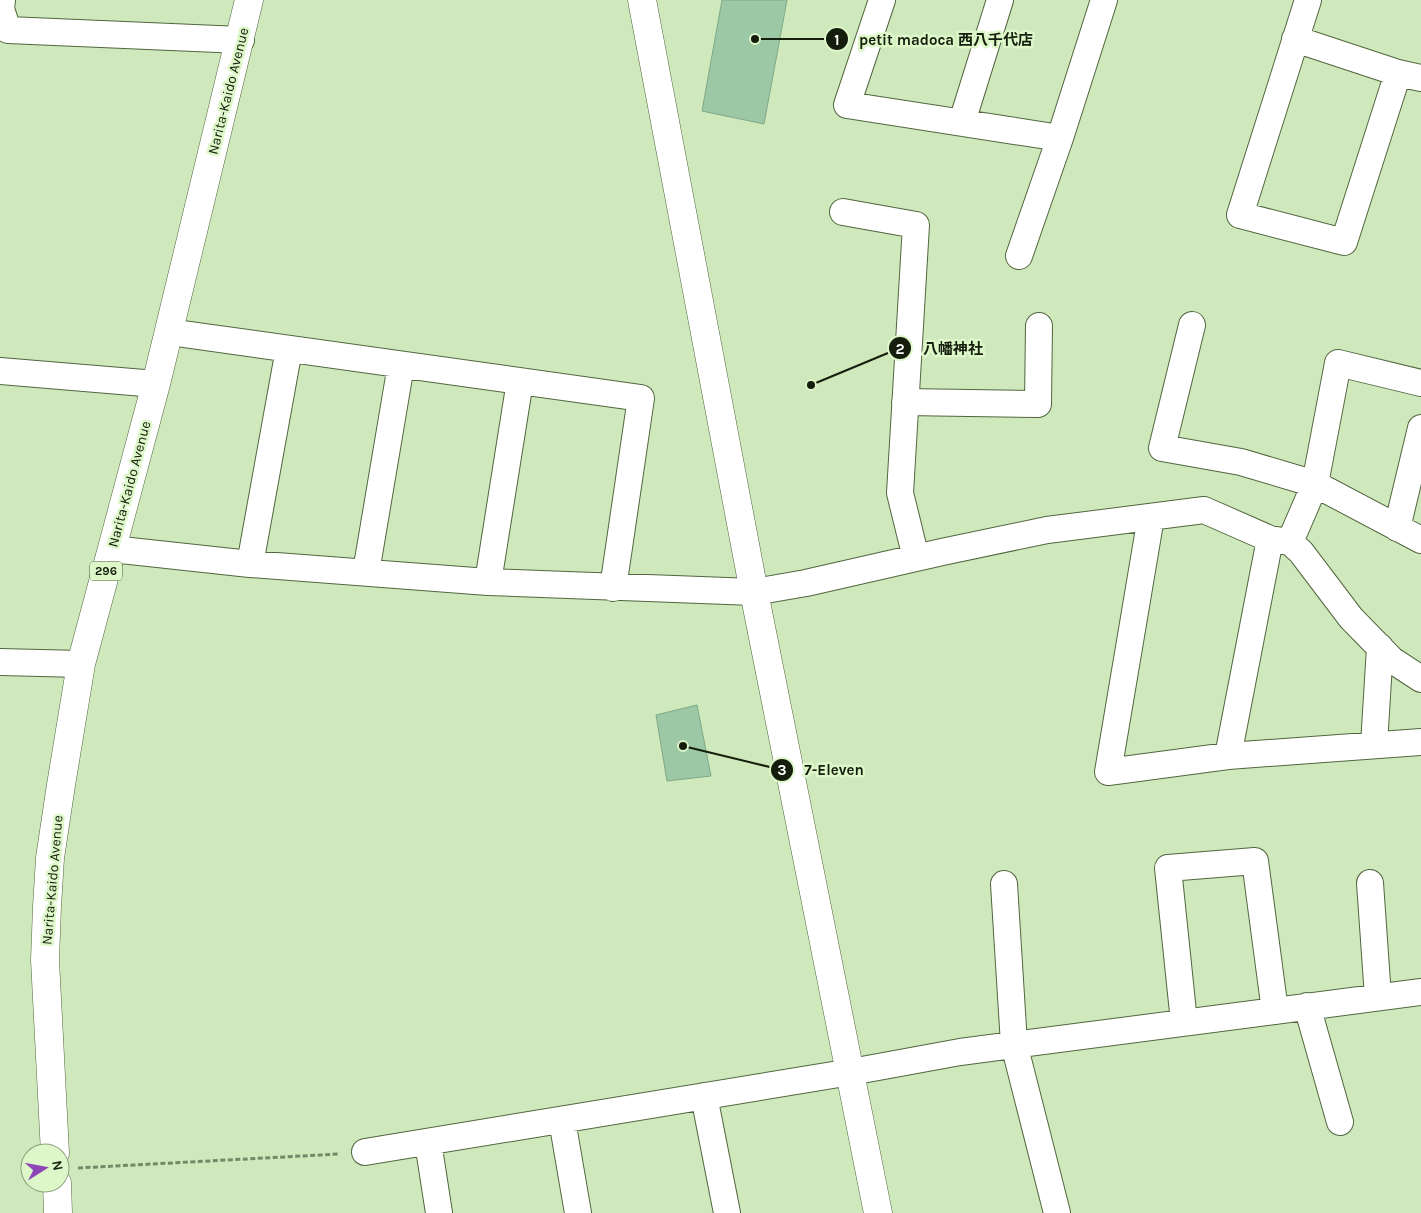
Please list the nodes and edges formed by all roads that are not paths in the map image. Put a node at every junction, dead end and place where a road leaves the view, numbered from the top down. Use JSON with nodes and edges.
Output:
{"nodes":[{"id":1,"x":250,"y":0,"type":"edge"},
{"id":2,"x":642,"y":0,"type":"edge"},
{"id":3,"x":882,"y":0,"type":"edge"},
{"id":4,"x":1000,"y":0,"type":"edge"},
{"id":5,"x":1104,"y":0,"type":"edge"},
{"id":6,"x":1308,"y":0,"type":"edge"},
{"id":7,"x":1,"y":6,"type":"edge"},
{"id":8,"x":1295,"y":39,"type":"junction"},
{"id":9,"x":241,"y":40,"type":"junction"},
{"id":10,"x":1409,"y":76,"type":"edge"},
{"id":11,"x":962,"y":122,"type":"junction"},
{"id":12,"x":1060,"y":138,"type":"junction"},
{"id":13,"x":843,"y":212,"type":"dead end"},
{"id":14,"x":1019,"y":256,"type":"dead end"},
{"id":15,"x":1192,"y":325,"type":"dead end"},
{"id":16,"x":1039,"y":326,"type":"dead end"},
{"id":17,"x":169,"y":332,"type":"junction"},
{"id":18,"x":289,"y":349,"type":"junction"},
{"id":19,"x":401,"y":365,"type":"junction"},
{"id":20,"x":0,"y":371,"type":"edge"},
{"id":21,"x":520,"y":381,"type":"junction"},
{"id":22,"x":1421,"y":383,"type":"edge"},
{"id":23,"x":156,"y":384,"type":"junction"},
{"id":24,"x":905,"y":402,"type":"junction"},
{"id":25,"x":1421,"y":428,"type":"edge"},
{"id":26,"x":1315,"y":484,"type":"junction"},
{"id":27,"x":1150,"y":517,"type":"junction"},
{"id":28,"x":1397,"y":528,"type":"junction"},
{"id":29,"x":1280,"y":540,"type":"junction"},
{"id":30,"x":1421,"y":540,"type":"edge"},
{"id":31,"x":112,"y":549,"type":"junction"},
{"id":32,"x":916,"y":558,"type":"junction"},
{"id":33,"x":250,"y":564,"type":"junction"},
{"id":34,"x":366,"y":572,"type":"junction"},
{"id":35,"x":488,"y":582,"type":"junction"},
{"id":36,"x":613,"y":588,"type":"junction"},
{"id":37,"x":754,"y":592,"type":"junction"},
{"id":38,"x":1380,"y":647,"type":"junction"},
{"id":39,"x":0,"y":662,"type":"edge"},
{"id":40,"x":82,"y":664,"type":"junction"},
{"id":41,"x":1421,"y":679,"type":"edge"},
{"id":42,"x":1421,"y":742,"type":"edge"},
{"id":43,"x":1374,"y":745,"type":"junction"},
{"id":44,"x":1228,"y":756,"type":"junction"},
{"id":45,"x":1370,"y":883,"type":"dead end"},
{"id":46,"x":1004,"y":884,"type":"dead end"},
{"id":47,"x":1421,"y":992,"type":"edge"},
{"id":48,"x":1378,"y":997,"type":"junction"},
{"id":49,"x":1307,"y":1006,"type":"junction"},
{"id":50,"x":1275,"y":1010,"type":"junction"},
{"id":51,"x":1184,"y":1022,"type":"junction"},
{"id":52,"x":1014,"y":1044,"type":"junction"},
{"id":53,"x":851,"y":1072,"type":"junction"},
{"id":54,"x":704,"y":1096,"type":"junction"},
{"id":55,"x":562,"y":1120,"type":"junction"},
{"id":56,"x":1340,"y":1122,"type":"dead end"},
{"id":57,"x":428,"y":1142,"type":"junction"},
{"id":58,"x":59,"y":1143,"type":"edge"},
{"id":59,"x":365,"y":1152,"type":"road end"},
{"id":60,"x":59,"y":1193,"type":"edge"},
{"id":61,"x":58,"y":1213,"type":"edge"},
{"id":62,"x":439,"y":1213,"type":"edge"},
{"id":63,"x":578,"y":1213,"type":"edge"},
{"id":64,"x":727,"y":1213,"type":"edge"},
{"id":65,"x":878,"y":1213,"type":"edge"},
{"id":66,"x":1057,"y":1213,"type":"edge"}],
"edges":[{"from":1,"to":9,"type":"main road","name":"Narita-Kaido Avenue","number":"296"},
{"from":2,"to":37,"type":"main road"},
{"from":3,"to":11,"type":"street"},
{"from":4,"to":11,"type":"street"},
{"from":5,"to":12,"type":"street"},
{"from":6,"to":8,"type":"street"},
{"from":7,"to":9,"type":"street"},
{"from":8,"to":10,"type":"street"},
{"from":8,"to":10,"type":"street"},
{"from":9,"to":17,"type":"main road","name":"Narita-Kaido Avenue","number":"296"},
{"from":11,"to":12,"type":"street"},
{"from":12,"to":14,"type":"street"},
{"from":13,"to":24,"type":"street"},
{"from":15,"to":26,"type":"street"},
{"from":16,"to":24,"type":"street"},
{"from":17,"to":18,"type":"street"},
{"from":17,"to":23,"type":"main road","name":"Narita-Kaido Avenue","number":"296"},
{"from":18,"to":19,"type":"street"},
{"from":18,"to":33,"type":"street"},
{"from":19,"to":21,"type":"street"},
{"from":19,"to":34,"type":"street"},
{"from":20,"to":23,"type":"street"},
{"from":21,"to":35,"type":"street"},
{"from":21,"to":36,"type":"street"},
{"from":22,"to":26,"type":"street"},
{"from":23,"to":31,"type":"main road","name":"Narita-Kaido Avenue","number":"296"},
{"from":24,"to":32,"type":"street"},
{"from":25,"to":28,"type":"street"},
{"from":26,"to":28,"type":"street"},
{"from":26,"to":29,"type":"street"},
{"from":27,"to":29,"type":"street"},
{"from":27,"to":32,"type":"street"},
{"from":27,"to":44,"type":"street"},
{"from":28,"to":30,"type":"street"},
{"from":29,"to":38,"type":"street"},
{"from":29,"to":44,"type":"street"},
{"from":31,"to":33,"type":"street"},
{"from":31,"to":40,"type":"main road","name":"Narita-Kaido Avenue","number":"296"},
{"from":32,"to":37,"type":"street"},
{"from":33,"to":34,"type":"street"},
{"from":34,"to":35,"type":"street"},
{"from":35,"to":36,"type":"street"},
{"from":36,"to":37,"type":"street"},
{"from":37,"to":53,"type":"main road"},
{"from":38,"to":41,"type":"street"},
{"from":38,"to":43,"type":"street"},
{"from":39,"to":40,"type":"street"},
{"from":40,"to":58,"type":"main road","name":"Narita-Kaido Avenue","number":"296"},
{"from":42,"to":43,"type":"street"},
{"from":43,"to":44,"type":"street"},
{"from":45,"to":48,"type":"street"},
{"from":46,"to":52,"type":"street"},
{"from":47,"to":48,"type":"street"},
{"from":48,"to":49,"type":"street"},
{"from":49,"to":50,"type":"street"},
{"from":49,"to":56,"type":"street"},
{"from":50,"to":51,"type":"street"},
{"from":50,"to":51,"type":"street"},
{"from":51,"to":52,"type":"street"},
{"from":52,"to":53,"type":"street"},
{"from":52,"to":66,"type":"street"},
{"from":53,"to":54,"type":"street"},
{"from":53,"to":65,"type":"main road"},
{"from":54,"to":55,"type":"street"},
{"from":54,"to":64,"type":"street"},
{"from":55,"to":57,"type":"street"},
{"from":55,"to":63,"type":"street"},
{"from":57,"to":59,"type":"street"},
{"from":57,"to":62,"type":"street"},
{"from":60,"to":61,"type":"main road","name":"Narita-Kaido Avenue","number":"296"}]}
